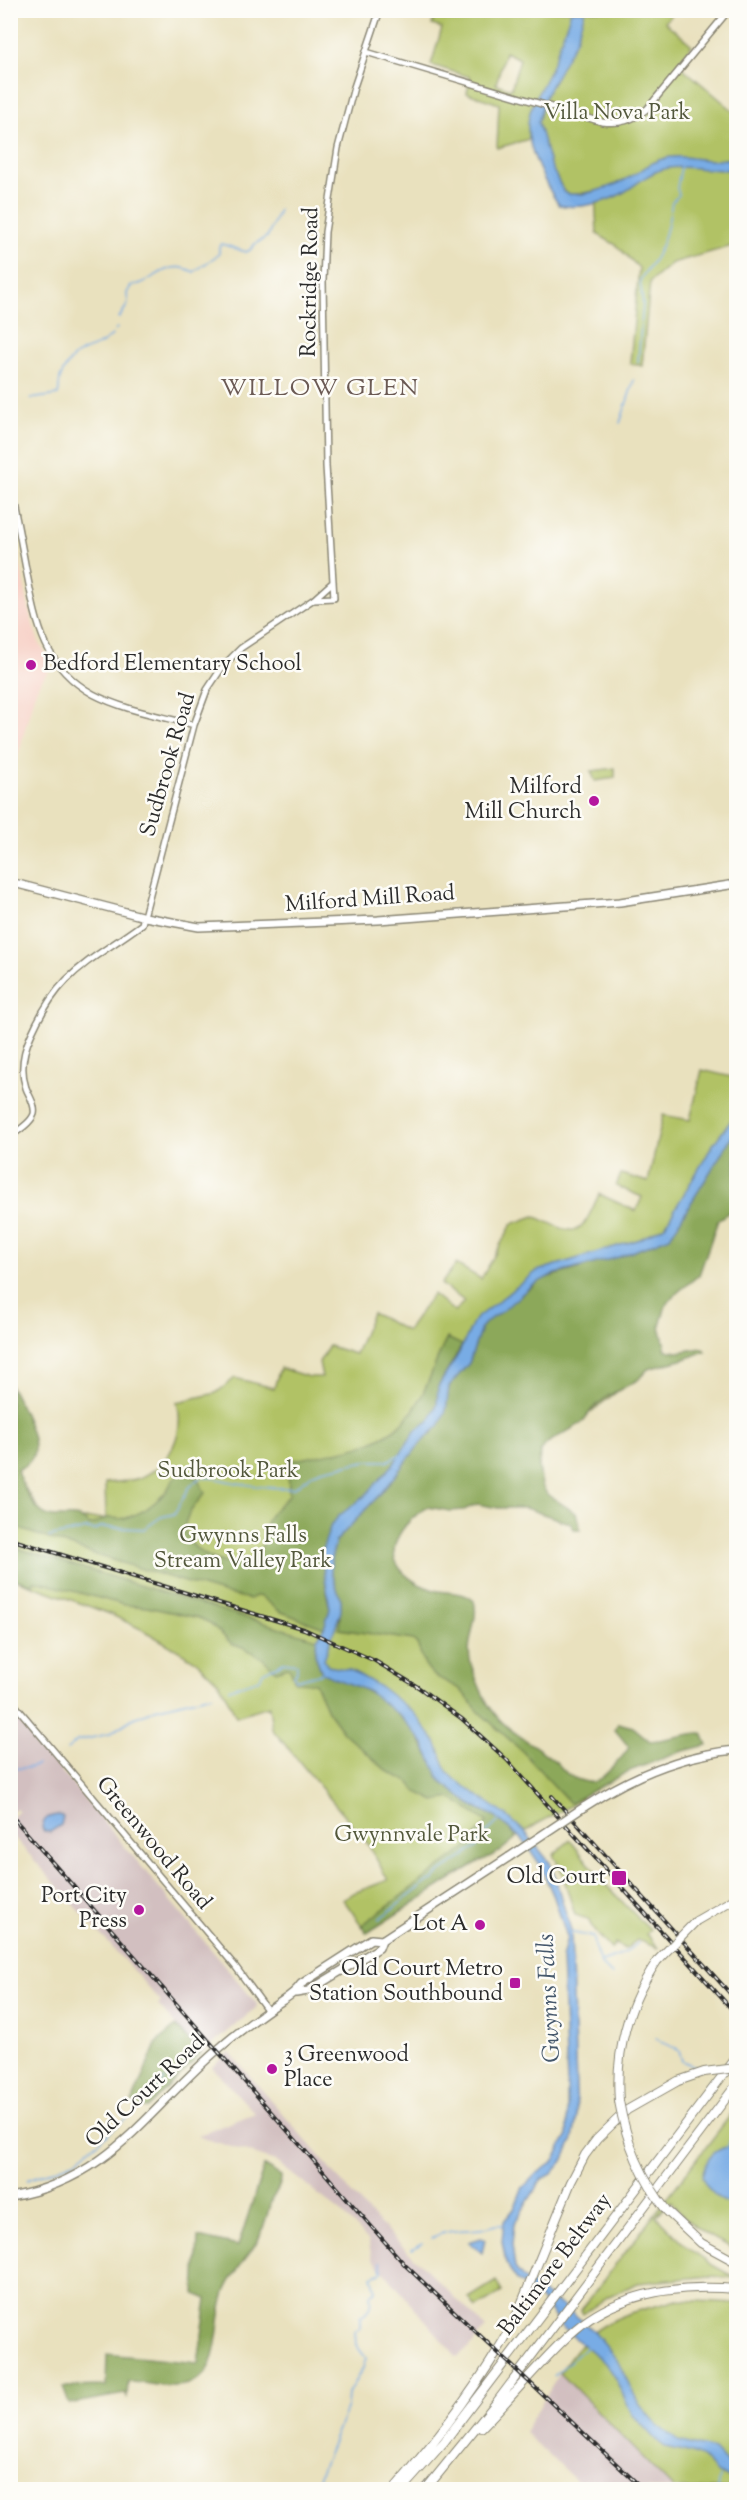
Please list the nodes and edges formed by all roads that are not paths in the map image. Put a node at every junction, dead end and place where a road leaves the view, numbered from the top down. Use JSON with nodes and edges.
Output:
{"nodes":[{"id":1,"x":380,"y":10,"type":"edge"},
{"id":2,"x":729,"y":10,"type":"edge"},
{"id":3,"x":366,"y":52,"type":"junction"},
{"id":4,"x":10,"y":487,"type":"edge"},
{"id":5,"x":333,"y":582,"type":"junction"},
{"id":6,"x":314,"y":599,"type":"junction"},
{"id":7,"x":194,"y":724,"type":"junction"},
{"id":8,"x":10,"y":882,"type":"edge"},
{"id":9,"x":736,"y":884,"type":"edge"},
{"id":10,"x":145,"y":917,"type":"junction"},
{"id":11,"x":10,"y":1136,"type":"edge"},
{"id":12,"x":10,"y":1699,"type":"edge"},
{"id":13,"x":736,"y":1750,"type":"edge"},
{"id":14,"x":736,"y":1898,"type":"edge"},
{"id":15,"x":382,"y":1940,"type":"junction"},
{"id":16,"x":296,"y":1993,"type":"junction"},
{"id":17,"x":267,"y":2011,"type":"junction"},
{"id":18,"x":736,"y":2062,"type":"edge"},
{"id":19,"x":736,"y":2085,"type":"edge"},
{"id":20,"x":10,"y":2197,"type":"edge"},
{"id":21,"x":736,"y":2262,"type":"edge"},
{"id":22,"x":736,"y":2289,"type":"edge"},
{"id":23,"x":457,"y":2453,"type":"junction"},
{"id":24,"x":393,"y":2490,"type":"edge"},
{"id":25,"x":401,"y":2490,"type":"edge"},
{"id":26,"x":425,"y":2490,"type":"edge"}],
"edges":[{"from":1,"to":3,"type":"street","name":"Rockridge Road"},
{"from":2,"to":3,"type":"street"},
{"from":3,"to":5,"type":"street","name":"Rockridge Road"},
{"from":4,"to":7,"type":"street"},
{"from":5,"to":6,"type":"street","name":"Sudbrook Road"},
{"from":5,"to":6,"type":"street","name":"Rockridge Road"},
{"from":6,"to":7,"type":"street","name":"Sudbrook Road"},
{"from":7,"to":10,"type":"street","name":"Sudbrook Road"},
{"from":8,"to":10,"type":"main road","name":"Milford Mill Road"},
{"from":9,"to":10,"type":"main road","name":"Milford Mill Road"},
{"from":10,"to":11,"type":"street"},
{"from":12,"to":17,"type":"street","name":"Greenwood Road"},
{"from":13,"to":15,"type":"main road","name":"Old Court Road","bridge":true},
{"from":14,"to":21,"type":"highway","bridge":true},
{"from":15,"to":16,"type":"main road","name":"Old Court Road"},
{"from":15,"to":16,"type":"main road","name":"Old Court Road"},
{"from":16,"to":17,"type":"main road","name":"Old Court Road"},
{"from":17,"to":20,"type":"main road","name":"Old Court Road"},
{"from":18,"to":24,"type":"highway","bridge":true},
{"from":18,"to":25,"type":"highway","name":"Baltimore Beltway"},
{"from":19,"to":23,"type":"highway","name":"Baltimore Beltway"},
{"from":22,"to":23,"type":"highway"},
{"from":23,"to":26,"type":"highway","name":"Baltimore Beltway"}]}
